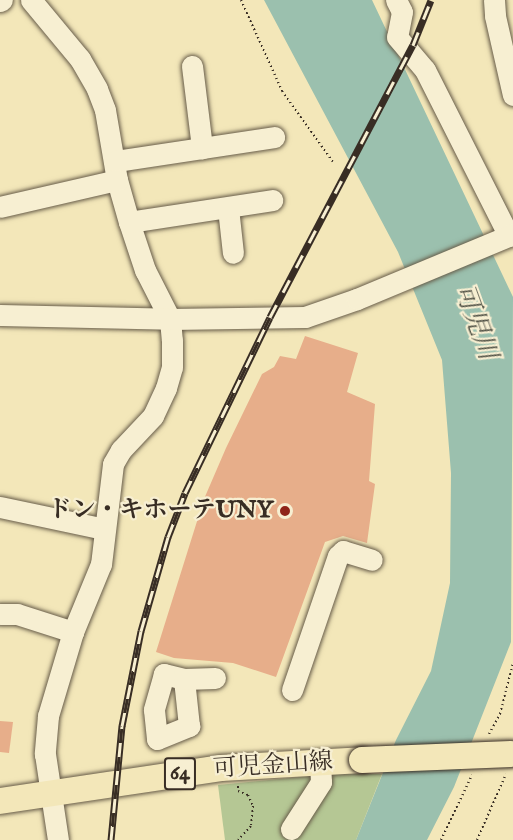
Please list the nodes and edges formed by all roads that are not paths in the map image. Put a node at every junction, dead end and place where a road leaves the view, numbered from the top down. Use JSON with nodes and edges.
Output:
{"nodes":[{"id":1,"x":31,"y":0,"type":"edge"},
{"id":2,"x":396,"y":0,"type":"edge"},
{"id":3,"x":494,"y":0,"type":"edge"},
{"id":4,"x":192,"y":66,"type":"dead end"},
{"id":5,"x":513,"y":95,"type":"edge"},
{"id":6,"x":274,"y":137,"type":"dead end"},
{"id":7,"x":202,"y":148,"type":"junction"},
{"id":8,"x":116,"y":171,"type":"junction"},
{"id":9,"x":272,"y":200,"type":"dead end"},
{"id":10,"x":0,"y":207,"type":"edge"},
{"id":11,"x":228,"y":208,"type":"junction"},
{"id":12,"x":129,"y":222,"type":"junction"},
{"id":13,"x":506,"y":236,"type":"edge"},
{"id":14,"x":233,"y":253,"type":"dead end"},
{"id":15,"x":0,"y":315,"type":"edge"},
{"id":16,"x":170,"y":319,"type":"junction"},
{"id":17,"x":0,"y":507,"type":"edge"},
{"id":18,"x":104,"y":529,"type":"junction"},
{"id":19,"x":372,"y":560,"type":"dead end"},
{"id":20,"x":0,"y":614,"type":"edge"},
{"id":21,"x":73,"y":632,"type":"junction"},
{"id":22,"x":215,"y":678,"type":"dead end"},
{"id":23,"x":184,"y":680,"type":"dead end"},
{"id":24,"x":292,"y":690,"type":"dead end"},
{"id":25,"x":512,"y":754,"type":"edge"},
{"id":26,"x":320,"y":762,"type":"junction"},
{"id":27,"x":52,"y":794,"type":"junction"},
{"id":28,"x":0,"y":801,"type":"edge"},
{"id":29,"x":291,"y":829,"type":"dead end"},
{"id":30,"x":58,"y":840,"type":"edge"}],
"edges":[{"from":1,"to":8,"type":"street"},
{"from":2,"to":13,"type":"street"},
{"from":3,"to":5,"type":"street"},
{"from":4,"to":7,"type":"street"},
{"from":6,"to":7,"type":"street"},
{"from":7,"to":8,"type":"street"},
{"from":8,"to":10,"type":"street"},
{"from":8,"to":12,"type":"street"},
{"from":9,"to":11,"type":"street"},
{"from":11,"to":12,"type":"street"},
{"from":11,"to":14,"type":"street"},
{"from":12,"to":16,"type":"street"},
{"from":13,"to":16,"type":"street"},
{"from":15,"to":16,"type":"street"},
{"from":16,"to":18,"type":"street"},
{"from":17,"to":18,"type":"street"},
{"from":18,"to":21,"type":"street"},
{"from":19,"to":24,"type":"street"},
{"from":20,"to":21,"type":"street"},
{"from":21,"to":27,"type":"street"},
{"from":22,"to":23,"type":"street"},
{"from":25,"to":26,"type":"main road","name":"可児金山線","number":"64","bridge":true},
{"from":26,"to":27,"type":"main road","name":"可児金山線","number":"64"},
{"from":26,"to":29,"type":"street"},
{"from":27,"to":28,"type":"main road","name":"可児金山線","number":"64"},
{"from":27,"to":30,"type":"street"}]}
